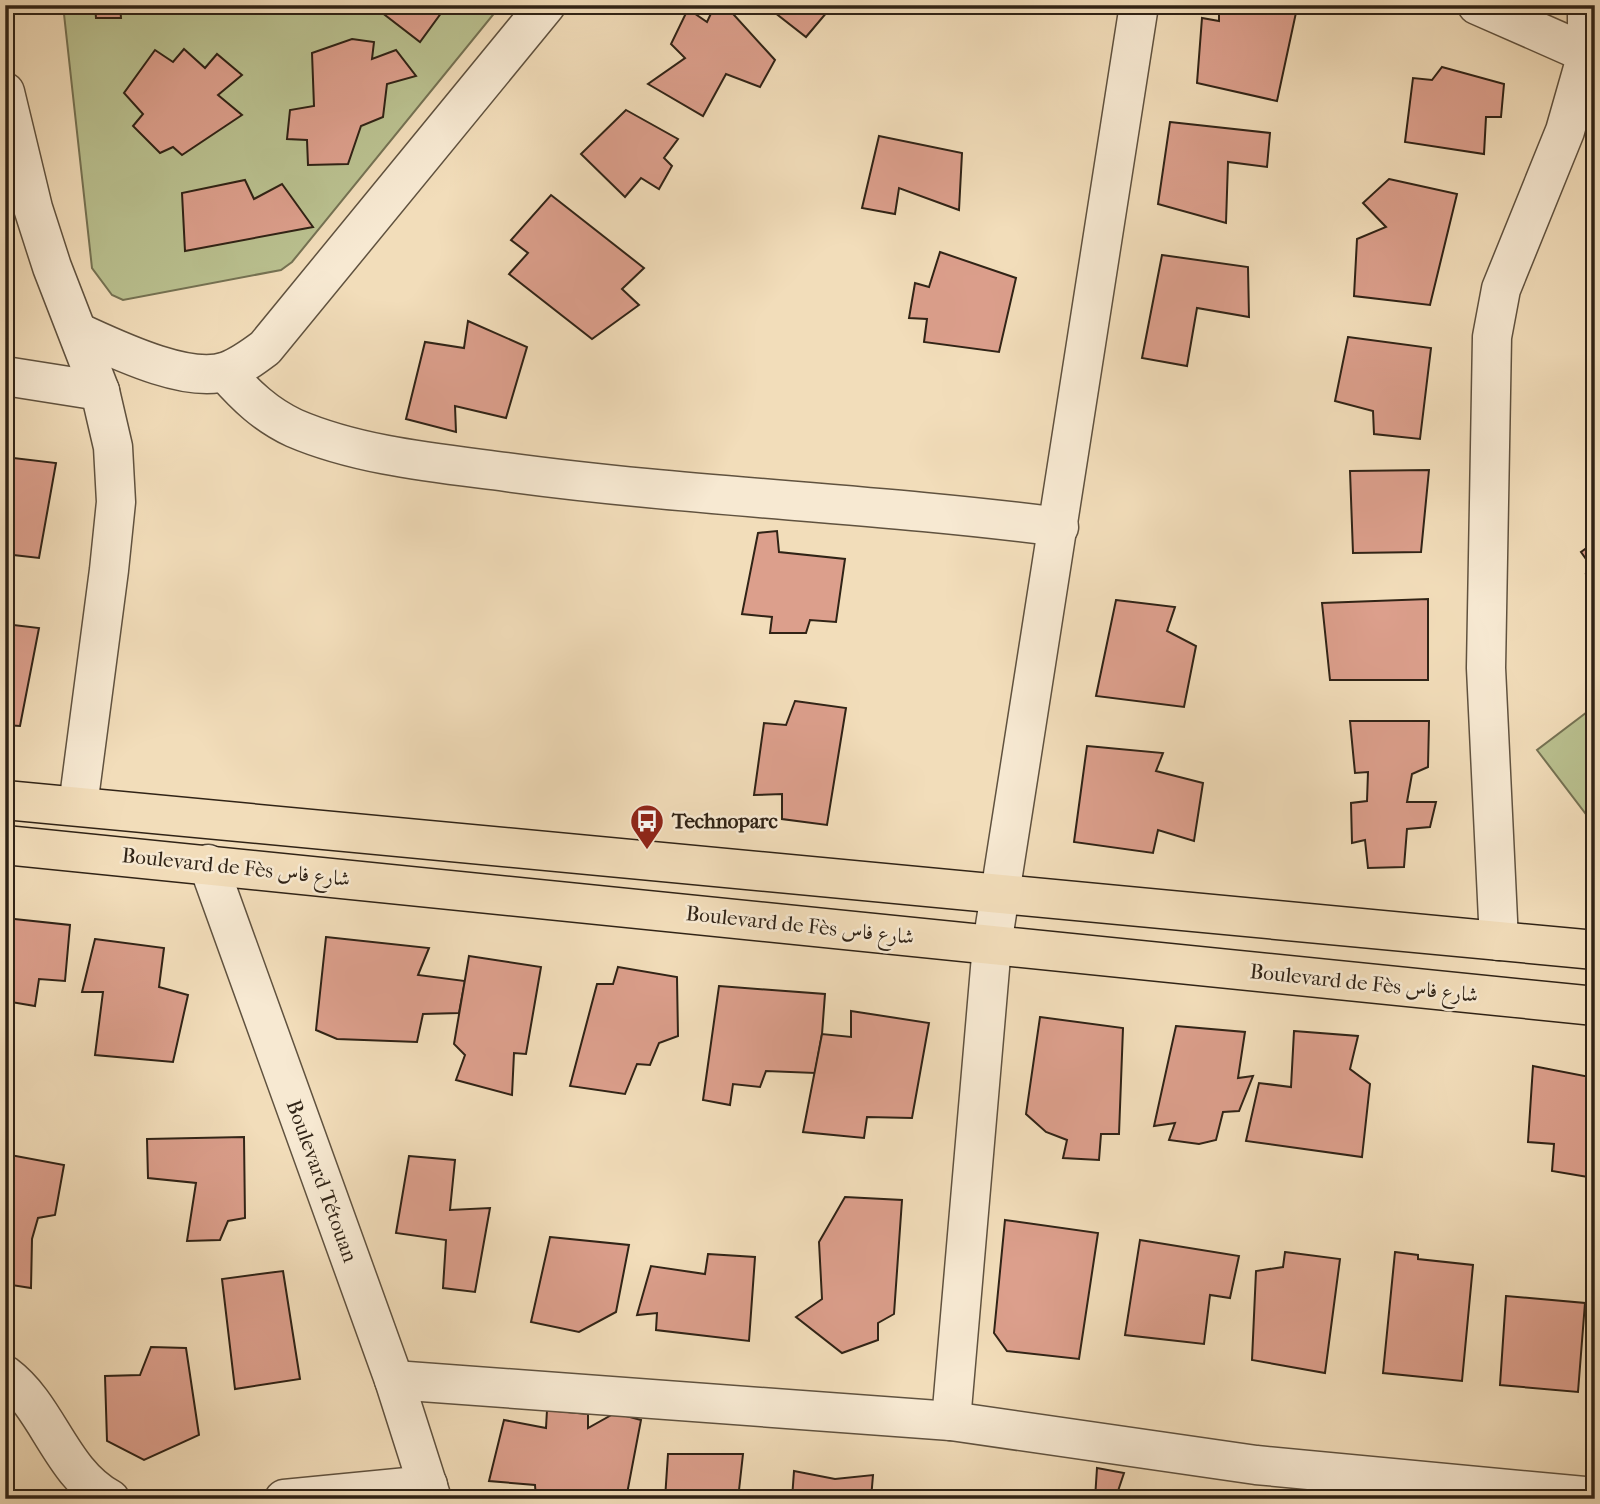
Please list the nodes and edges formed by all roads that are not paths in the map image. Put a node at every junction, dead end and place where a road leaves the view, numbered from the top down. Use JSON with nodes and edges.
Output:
{"nodes":[{"id":1,"x":546,"y":5,"type":"edge"},
{"id":2,"x":1139,"y":5,"type":"edge"},
{"id":3,"x":1477,"y":5,"type":"edge"},
{"id":4,"x":1587,"y":5,"type":"edge"},
{"id":5,"x":1591,"y":55,"type":"edge"},
{"id":6,"x":5,"y":92,"type":"edge"},
{"id":7,"x":80,"y":333,"type":"junction"},
{"id":8,"x":225,"y":372,"type":"junction"},
{"id":9,"x":5,"y":376,"type":"edge"},
{"id":10,"x":100,"y":391,"type":"junction"},
{"id":11,"x":1059,"y":527,"type":"junction"},
{"id":12,"x":5,"y":800,"type":"edge"},
{"id":13,"x":78,"y":806,"type":"junction"},
{"id":14,"x":5,"y":845,"type":"edge"},
{"id":15,"x":208,"y":864,"type":"junction"},
{"id":16,"x":1001,"y":896,"type":"junction"},
{"id":17,"x":1499,"y":941,"type":"junction"},
{"id":18,"x":992,"y":945,"type":"junction"},
{"id":19,"x":1595,"y":950,"type":"edge"},
{"id":20,"x":1595,"y":1006,"type":"edge"},
{"id":21,"x":5,"y":1375,"type":"edge"},
{"id":22,"x":394,"y":1380,"type":"junction"},
{"id":23,"x":951,"y":1421,"type":"junction"},
{"id":24,"x":1254,"y":1482,"type":"edge"},
{"id":25,"x":430,"y":1492,"type":"edge"},
{"id":26,"x":1595,"y":1497,"type":"edge"},
{"id":27,"x":110,"y":1499,"type":"edge"},
{"id":28,"x":284,"y":1499,"type":"edge"}],
"edges":[{"from":1,"to":8,"type":"street"},
{"from":2,"to":11,"type":"street"},
{"from":3,"to":5,"type":"street"},
{"from":4,"to":5,"type":"street"},
{"from":5,"to":17,"type":"street"},
{"from":6,"to":7,"type":"street"},
{"from":7,"to":8,"type":"street"},
{"from":7,"to":10,"type":"street"},
{"from":8,"to":11,"type":"street"},
{"from":9,"to":10,"type":"street"},
{"from":10,"to":13,"type":"street"},
{"from":11,"to":16,"type":"street"},
{"from":12,"to":13,"type":"main road"},
{"from":13,"to":16,"type":"main road"},
{"from":14,"to":15,"type":"main road","name":"Boulevard de Fès شارع فاس"},
{"from":15,"to":18,"type":"main road","name":"Boulevard de Fès شارع فاس"},
{"from":15,"to":22,"type":"street","name":"Boulevard Tétouan"},
{"from":16,"to":17,"type":"main road"},
{"from":16,"to":18,"type":"street"},
{"from":17,"to":19,"type":"main road"},
{"from":18,"to":20,"type":"main road","name":"Boulevard de Fès شارع فاس"},
{"from":18,"to":23,"type":"street"},
{"from":21,"to":27,"type":"street"},
{"from":22,"to":23,"type":"street"},
{"from":22,"to":25,"type":"street","name":"Boulevard Tétouan"},
{"from":23,"to":24,"type":"street"},
{"from":24,"to":26,"type":"street"},
{"from":25,"to":28,"type":"street"}]}
